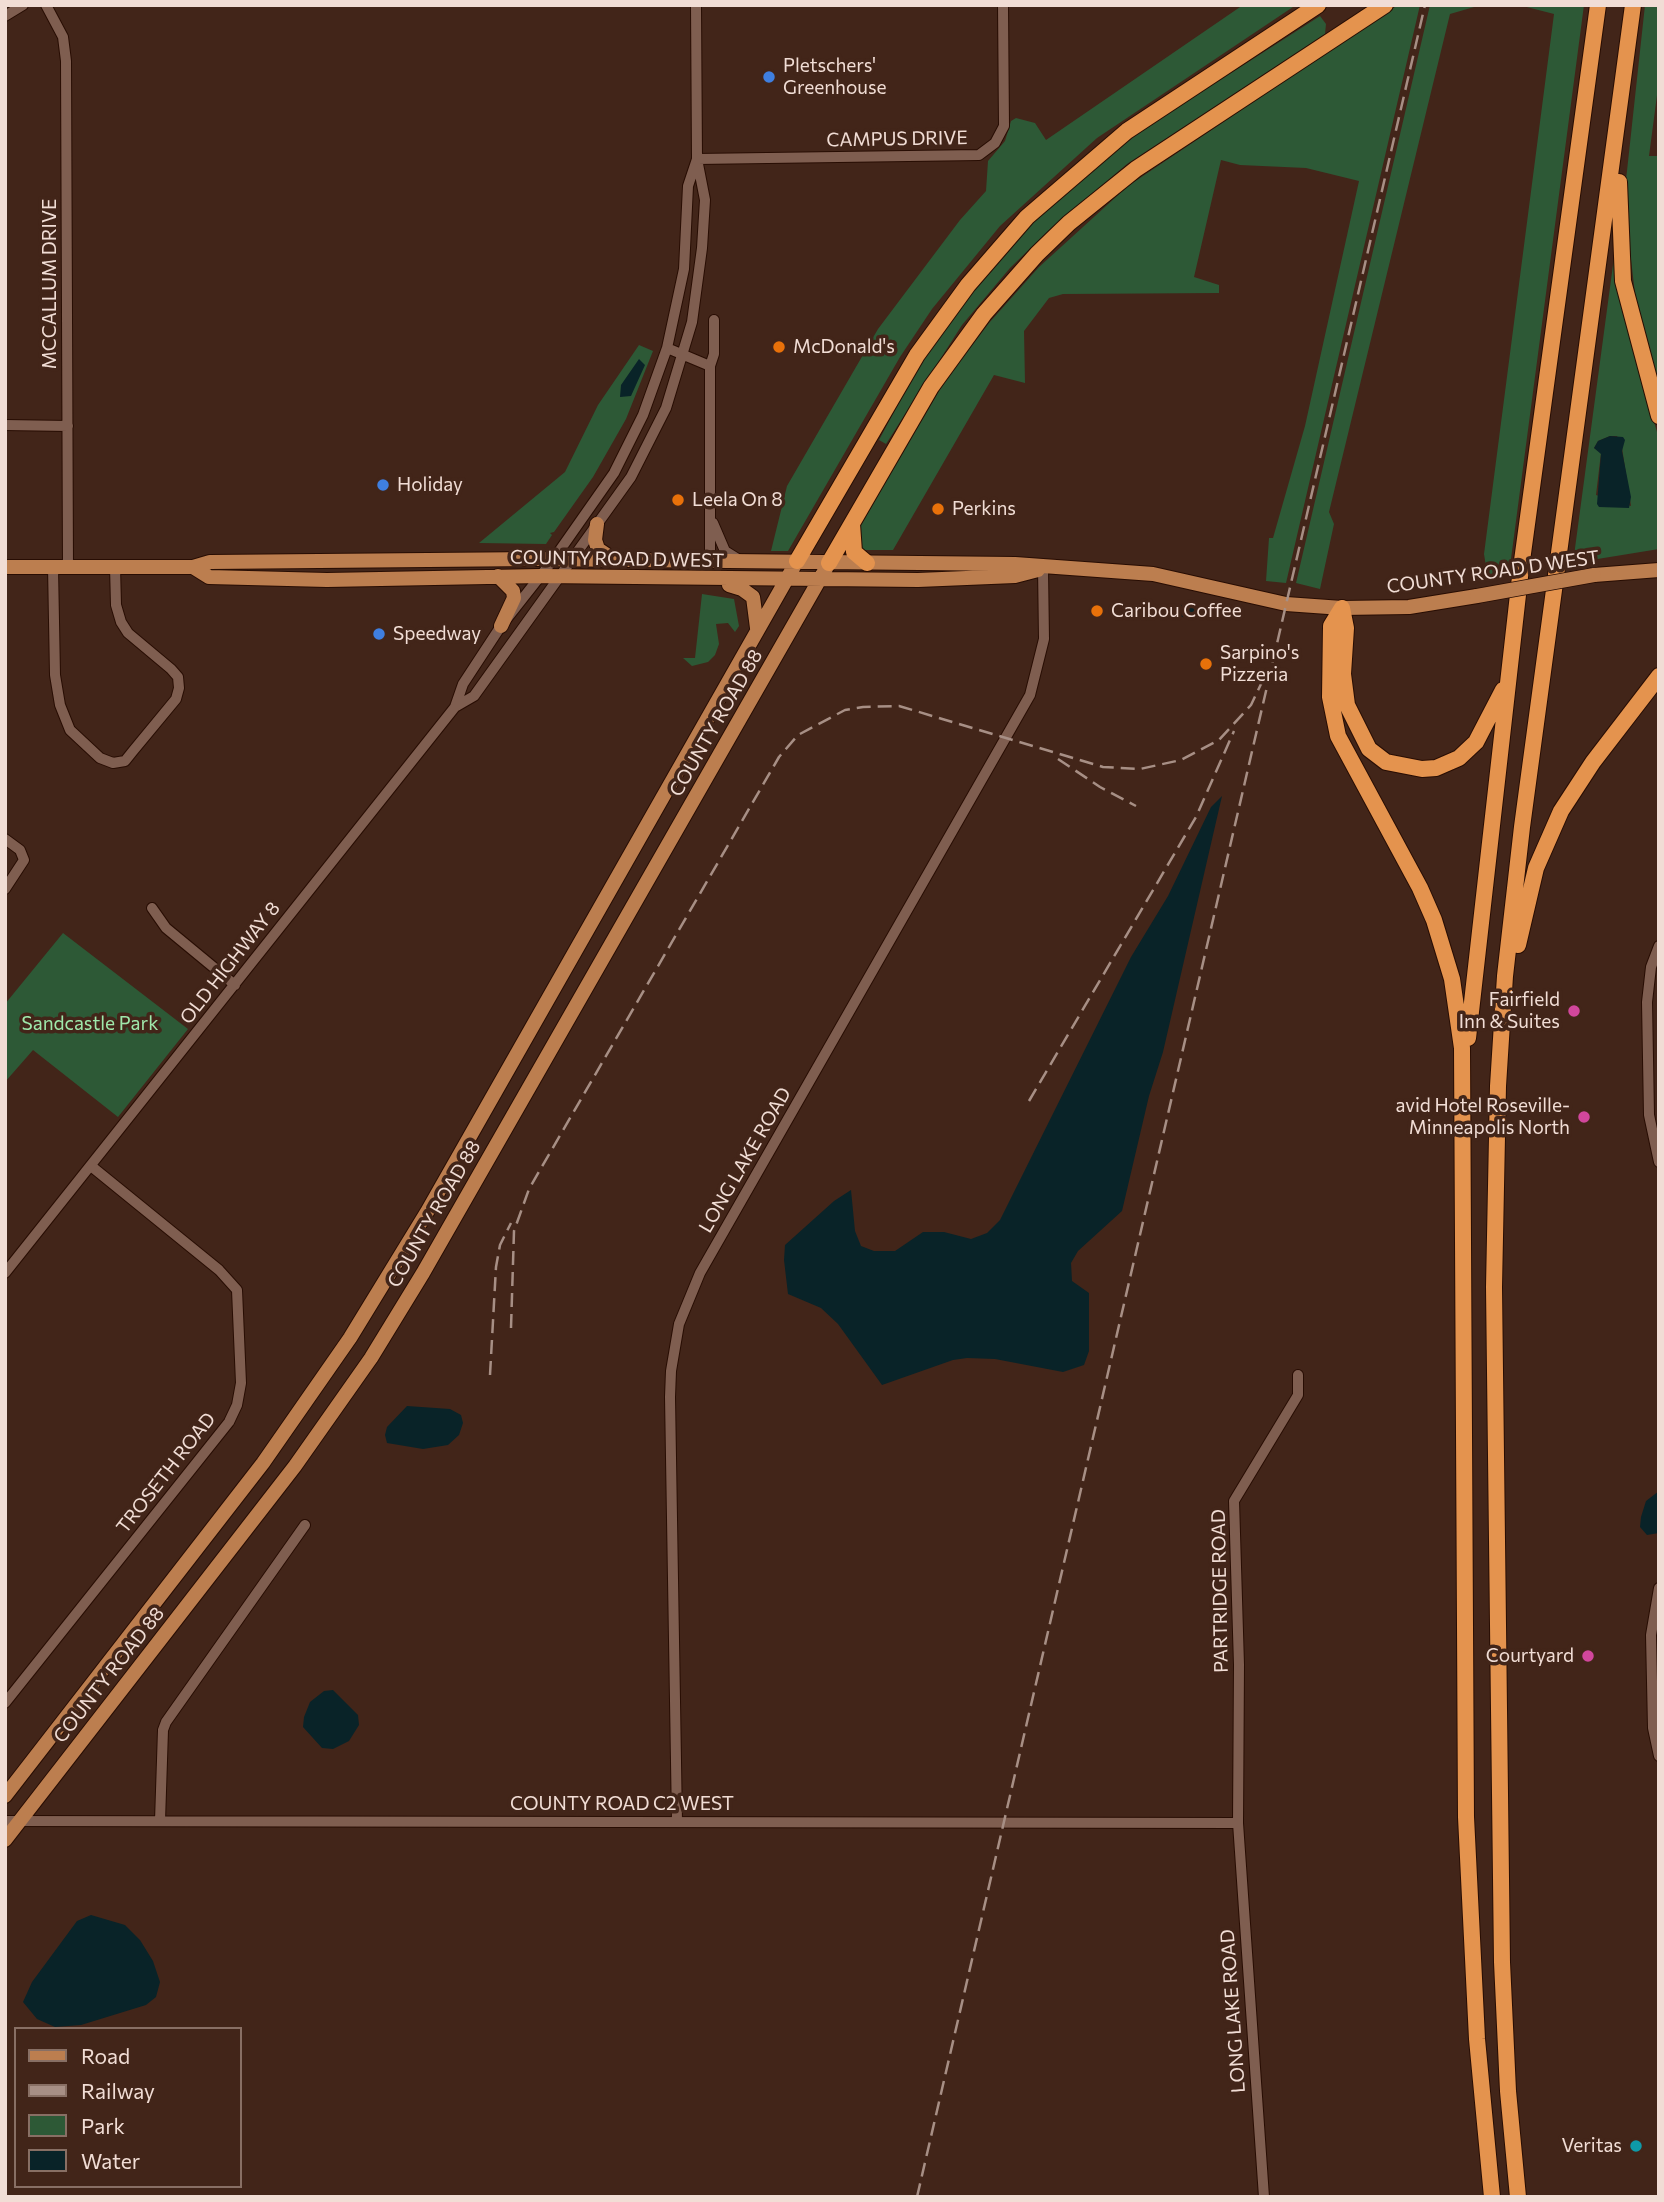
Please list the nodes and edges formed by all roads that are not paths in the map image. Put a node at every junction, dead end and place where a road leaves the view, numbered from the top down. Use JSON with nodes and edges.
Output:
{"nodes":[{"id":1,"x":23,"y":5,"type":"edge"},
{"id":2,"x":46,"y":5,"type":"edge"},
{"id":3,"x":696,"y":5,"type":"edge"},
{"id":4,"x":1003,"y":5,"type":"edge"},
{"id":5,"x":1318,"y":5,"type":"edge"},
{"id":6,"x":1385,"y":5,"type":"edge"},
{"id":7,"x":1598,"y":5,"type":"edge"},
{"id":8,"x":1633,"y":5,"type":"edge"},
{"id":9,"x":5,"y":16,"type":"edge"},
{"id":10,"x":1624,"y":82,"type":"junction"},
{"id":11,"x":697,"y":159,"type":"junction"},
{"id":12,"x":714,"y":320,"type":"dead end"},
{"id":13,"x":667,"y":348,"type":"junction"},
{"id":14,"x":683,"y":355,"type":"junction"},
{"id":15,"x":710,"y":366,"type":"junction"},
{"id":16,"x":1659,"y":416,"type":"edge"},
{"id":17,"x":5,"y":425,"type":"edge"},
{"id":18,"x":68,"y":426,"type":"junction"},
{"id":19,"x":710,"y":514,"type":"junction"},
{"id":20,"x":852,"y":523,"type":"junction"},
{"id":21,"x":597,"y":524,"type":"junction"},
{"id":22,"x":618,"y":559,"type":"junction"},
{"id":23,"x":552,"y":560,"type":"junction"},
{"id":24,"x":710,"y":560,"type":"junction"},
{"id":25,"x":571,"y":561,"type":"junction"},
{"id":26,"x":741,"y":561,"type":"junction"},
{"id":27,"x":797,"y":561,"type":"junction"},
{"id":28,"x":829,"y":564,"type":"junction"},
{"id":29,"x":867,"y":564,"type":"junction"},
{"id":30,"x":5,"y":567,"type":"edge"},
{"id":31,"x":53,"y":567,"type":"junction"},
{"id":32,"x":68,"y":567,"type":"junction"},
{"id":33,"x":115,"y":567,"type":"junction"},
{"id":34,"x":193,"y":567,"type":"junction"},
{"id":35,"x":1043,"y":568,"type":"junction"},
{"id":36,"x":1659,"y":570,"type":"edge"},
{"id":37,"x":498,"y":576,"type":"junction"},
{"id":38,"x":541,"y":576,"type":"junction"},
{"id":39,"x":561,"y":576,"type":"junction"},
{"id":40,"x":714,"y":580,"type":"junction"},
{"id":41,"x":786,"y":580,"type":"junction"},
{"id":42,"x":820,"y":580,"type":"junction"},
{"id":43,"x":1342,"y":608,"type":"junction"},
{"id":44,"x":501,"y":626,"type":"junction"},
{"id":45,"x":757,"y":634,"type":"junction"},
{"id":46,"x":1659,"y":676,"type":"edge"},
{"id":47,"x":1508,"y":680,"type":"junction"},
{"id":48,"x":455,"y":707,"type":"junction"},
{"id":49,"x":5,"y":839,"type":"edge"},
{"id":50,"x":5,"y":889,"type":"edge"},
{"id":51,"x":152,"y":908,"type":"dead end"},
{"id":52,"x":1659,"y":946,"type":"edge"},
{"id":53,"x":235,"y":985,"type":"junction"},
{"id":54,"x":1462,"y":1086,"type":"junction"},
{"id":55,"x":1498,"y":1086,"type":"junction"},
{"id":56,"x":1659,"y":1162,"type":"edge"},
{"id":57,"x":91,"y":1166,"type":"junction"},
{"id":58,"x":5,"y":1273,"type":"edge"},
{"id":59,"x":1297,"y":1375,"type":"dead end"},
{"id":60,"x":305,"y":1525,"type":"dead end"},
{"id":61,"x":1659,"y":1588,"type":"edge"},
{"id":62,"x":5,"y":1703,"type":"edge"},
{"id":63,"x":1659,"y":1756,"type":"edge"},
{"id":64,"x":5,"y":1796,"type":"edge"},
{"id":65,"x":13,"y":1821,"type":"edge"},
{"id":66,"x":160,"y":1821,"type":"junction"},
{"id":67,"x":677,"y":1822,"type":"junction"},
{"id":68,"x":1238,"y":1823,"type":"junction"},
{"id":69,"x":5,"y":1840,"type":"edge"},
{"id":70,"x":1264,"y":2197,"type":"edge"},
{"id":71,"x":1492,"y":2197,"type":"edge"},
{"id":72,"x":1518,"y":2197,"type":"edge"}],
"edges":[{"from":1,"to":9,"type":"street"},
{"from":2,"to":18,"type":"street","name":"MCCALLUM DRIVE"},
{"from":3,"to":11,"type":"street"},
{"from":4,"to":11,"type":"street","name":"CAMPUS DRIVE"},
{"from":5,"to":27,"type":"highway"},
{"from":6,"to":20,"type":"highway"},
{"from":7,"to":47,"type":"highway"},
{"from":8,"to":10,"type":"highway"},
{"from":10,"to":16,"type":"highway"},
{"from":10,"to":55,"type":"highway"},
{"from":11,"to":13,"type":"street","name":"OLD HIGHWAY 8"},
{"from":11,"to":14,"type":"street","name":"OLD HIGHWAY 8"},
{"from":12,"to":15,"type":"street"},
{"from":13,"to":14,"type":"street"},
{"from":13,"to":23,"type":"street","name":"OLD HIGHWAY 8"},
{"from":14,"to":15,"type":"street"},
{"from":14,"to":21,"type":"street","name":"OLD HIGHWAY 8"},
{"from":15,"to":19,"type":"street"},
{"from":17,"to":18,"type":"street"},
{"from":18,"to":32,"type":"street","name":"MCCALLUM DRIVE"},
{"from":19,"to":24,"type":"street"},
{"from":19,"to":26,"type":"street"},
{"from":20,"to":28,"type":"highway"},
{"from":20,"to":29,"type":"highway"},
{"from":21,"to":22,"type":"main road"},
{"from":21,"to":25,"type":"street","name":"OLD HIGHWAY 8"},
{"from":22,"to":24,"type":"main road","name":"COUNTY ROAD D WEST"},
{"from":22,"to":25,"type":"main road","name":"COUNTY ROAD D WEST"},
{"from":23,"to":25,"type":"main road","name":"COUNTY ROAD D WEST"},
{"from":23,"to":34,"type":"main road","name":"COUNTY ROAD D WEST"},
{"from":23,"to":38,"type":"street","name":"OLD HIGHWAY 8"},
{"from":24,"to":26,"type":"main road","name":"COUNTY ROAD D WEST"},
{"from":25,"to":39,"type":"street","name":"OLD HIGHWAY 8"},
{"from":26,"to":27,"type":"main road","name":"COUNTY ROAD D WEST"},
{"from":27,"to":28,"type":"main road","name":"COUNTY ROAD D WEST"},
{"from":27,"to":41,"type":"main road","name":"COUNTY ROAD 88"},
{"from":28,"to":29,"type":"main road","name":"COUNTY ROAD D WEST"},
{"from":28,"to":42,"type":"main road","name":"COUNTY ROAD 88"},
{"from":29,"to":35,"type":"main road","name":"COUNTY ROAD D WEST"},
{"from":30,"to":31,"type":"main road","name":"COUNTY ROAD D WEST"},
{"from":31,"to":32,"type":"main road","name":"COUNTY ROAD D WEST"},
{"from":31,"to":33,"type":"street"},
{"from":32,"to":33,"type":"main road","name":"COUNTY ROAD D WEST"},
{"from":33,"to":34,"type":"main road","name":"COUNTY ROAD D WEST"},
{"from":34,"to":37,"type":"main road","name":"COUNTY ROAD D WEST"},
{"from":35,"to":42,"type":"main road","name":"COUNTY ROAD D WEST"},
{"from":35,"to":43,"type":"main road","name":"COUNTY ROAD D WEST"},
{"from":35,"to":67,"type":"street","name":"LONG LAKE ROAD"},
{"from":36,"to":43,"type":"main road","name":"COUNTY ROAD D WEST","bridge":true},
{"from":37,"to":38,"type":"main road","name":"COUNTY ROAD D WEST"},
{"from":37,"to":44,"type":"main road"},
{"from":38,"to":39,"type":"main road","name":"COUNTY ROAD D WEST"},
{"from":38,"to":44,"type":"street","name":"OLD HIGHWAY 8"},
{"from":39,"to":40,"type":"main road","name":"COUNTY ROAD D WEST"},
{"from":39,"to":48,"type":"street","name":"OLD HIGHWAY 8"},
{"from":40,"to":41,"type":"main road","name":"COUNTY ROAD D WEST"},
{"from":40,"to":45,"type":"main road"},
{"from":41,"to":42,"type":"main road","name":"COUNTY ROAD D WEST"},
{"from":41,"to":45,"type":"main road","name":"COUNTY ROAD 88"},
{"from":42,"to":65,"type":"main road","name":"COUNTY ROAD 88"},
{"from":43,"to":47,"type":"highway"},
{"from":43,"to":54,"type":"highway"},
{"from":44,"to":48,"type":"street","name":"OLD HIGHWAY 8"},
{"from":45,"to":64,"type":"main road","name":"COUNTY ROAD 88"},
{"from":46,"to":55,"type":"highway"},
{"from":47,"to":54,"type":"highway"},
{"from":48,"to":53,"type":"street","name":"OLD HIGHWAY 8"},
{"from":49,"to":50,"type":"street"},
{"from":51,"to":53,"type":"street"},
{"from":52,"to":56,"type":"street"},
{"from":53,"to":57,"type":"street","name":"OLD HIGHWAY 8"},
{"from":54,"to":71,"type":"highway"},
{"from":55,"to":72,"type":"highway"},
{"from":57,"to":58,"type":"street","name":"OLD HIGHWAY 8"},
{"from":57,"to":62,"type":"street","name":"TROSETH ROAD"},
{"from":59,"to":68,"type":"street","name":"PARTRIDGE ROAD"},
{"from":60,"to":66,"type":"street"},
{"from":61,"to":63,"type":"street"},
{"from":65,"to":66,"type":"street","name":"COUNTY ROAD C2 WEST"},
{"from":65,"to":69,"type":"main road","name":"COUNTY ROAD 88"},
{"from":66,"to":67,"type":"street","name":"COUNTY ROAD C2 WEST"},
{"from":67,"to":68,"type":"street","name":"COUNTY ROAD C2 WEST"},
{"from":68,"to":70,"type":"street","name":"LONG LAKE ROAD"}]}
